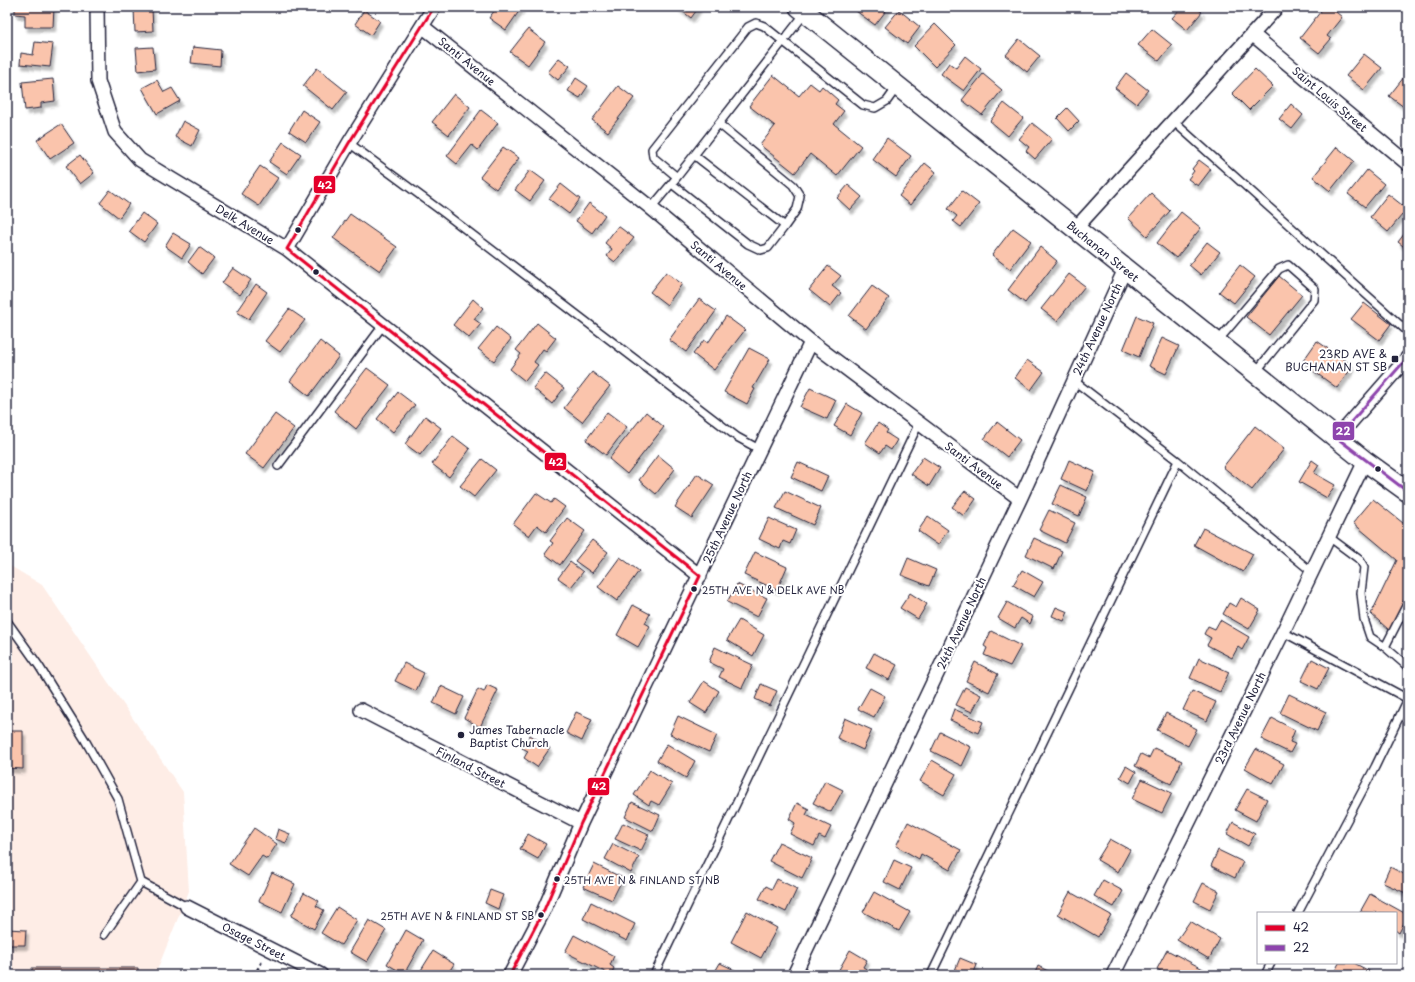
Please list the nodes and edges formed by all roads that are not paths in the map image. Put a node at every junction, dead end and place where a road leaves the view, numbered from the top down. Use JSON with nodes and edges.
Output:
{"nodes":[{"id":1,"x":97,"y":7,"type":"edge"},
{"id":2,"x":434,"y":7,"type":"edge"},
{"id":3,"x":1276,"y":7,"type":"edge"},
{"id":4,"x":805,"y":9,"type":"edge"},
{"id":5,"x":422,"y":26,"type":"junction"},
{"id":6,"x":1252,"y":34,"type":"junction"},
{"id":7,"x":782,"y":42,"type":"junction"},
{"id":8,"x":898,"y":86,"type":"junction"},
{"id":9,"x":1173,"y":121,"type":"junction"},
{"id":10,"x":719,"y":124,"type":"junction"},
{"id":11,"x":349,"y":143,"type":"junction"},
{"id":12,"x":694,"y":155,"type":"junction"},
{"id":13,"x":1408,"y":164,"type":"edge"},
{"id":14,"x":677,"y":177,"type":"junction"},
{"id":15,"x":672,"y":184,"type":"junction"},
{"id":16,"x":650,"y":208,"type":"junction"},
{"id":17,"x":785,"y":226,"type":"junction"},
{"id":18,"x":1076,"y":229,"type":"junction"},
{"id":19,"x":287,"y":249,"type":"junction"},
{"id":20,"x":1125,"y":269,"type":"junction"},
{"id":21,"x":384,"y":324,"type":"junction"},
{"id":22,"x":1408,"y":332,"type":"edge"},
{"id":23,"x":810,"y":342,"type":"junction"},
{"id":24,"x":1217,"y":342,"type":"junction"},
{"id":25,"x":1408,"y":357,"type":"edge"},
{"id":26,"x":1255,"y":373,"type":"junction"},
{"id":27,"x":1073,"y":380,"type":"junction"},
{"id":28,"x":919,"y":423,"type":"junction"},
{"id":29,"x":1337,"y":438,"type":"junction"},
{"id":30,"x":759,"y":449,"type":"junction"},
{"id":31,"x":1178,"y":461,"type":"junction"},
{"id":32,"x":1365,"y":461,"type":"junction"},
{"id":33,"x":278,"y":466,"type":"dead end"},
{"id":34,"x":1408,"y":492,"type":"edge"},
{"id":35,"x":1020,"y":499,"type":"junction"},
{"id":36,"x":1329,"y":537,"type":"junction"},
{"id":37,"x":1312,"y":572,"type":"junction"},
{"id":38,"x":700,"y":576,"type":"junction"},
{"id":39,"x":1408,"y":602,"type":"edge"},
{"id":40,"x":7,"y":621,"type":"edge"},
{"id":41,"x":1283,"y":632,"type":"junction"},
{"id":42,"x":1385,"y":647,"type":"junction"},
{"id":43,"x":1408,"y":667,"type":"edge"},
{"id":44,"x":1408,"y":699,"type":"edge"},
{"id":45,"x":361,"y":710,"type":"dead end"},
{"id":46,"x":581,"y":824,"type":"junction"},
{"id":47,"x":141,"y":882,"type":"junction"},
{"id":48,"x":187,"y":907,"type":"joint"},
{"id":49,"x":1299,"y":912,"type":"edge"},
{"id":50,"x":104,"y":935,"type":"dead end"},
{"id":51,"x":1270,"y":964,"type":"edge"},
{"id":52,"x":321,"y":975,"type":"edge"},
{"id":53,"x":510,"y":975,"type":"edge"},
{"id":54,"x":654,"y":975,"type":"edge"},
{"id":55,"x":794,"y":975,"type":"edge"},
{"id":56,"x":931,"y":975,"type":"edge"},
{"id":57,"x":1113,"y":975,"type":"edge"},
{"id":58,"x":1265,"y":975,"type":"edge"}],
"edges":[{"from":1,"to":19,"type":"street","name":"Delk Avenue"},
{"from":2,"to":5,"type":"street"},
{"from":3,"to":6,"type":"street"},
{"from":4,"to":7,"type":"lane"},
{"from":4,"to":8,"type":"street","name":"Buchanan Street"},
{"from":5,"to":11,"type":"street"},
{"from":5,"to":16,"type":"street","name":"Santi Avenue"},
{"from":6,"to":9,"type":"street"},
{"from":6,"to":13,"type":"street","name":"Saint Louis Street"},
{"from":7,"to":8,"type":"lane"},
{"from":7,"to":10,"type":"lane"},
{"from":7,"to":14,"type":"lane"},
{"from":8,"to":18,"type":"street","name":"Buchanan Street"},
{"from":9,"to":18,"type":"street"},
{"from":9,"to":22,"type":"lane"},
{"from":10,"to":12,"type":"lane"},
{"from":10,"to":17,"type":"lane"},
{"from":11,"to":19,"type":"street"},
{"from":11,"to":30,"type":"lane"},
{"from":12,"to":14,"type":"lane"},
{"from":12,"to":17,"type":"lane"},
{"from":14,"to":15,"type":"lane"},
{"from":15,"to":16,"type":"lane"},
{"from":15,"to":17,"type":"lane"},
{"from":16,"to":23,"type":"street","name":"Santi Avenue"},
{"from":18,"to":20,"type":"street","name":"Buchanan Street"},
{"from":19,"to":21,"type":"street","name":"Delk Avenue"},
{"from":20,"to":24,"type":"street","name":"Buchanan Street"},
{"from":20,"to":27,"type":"street","name":"24th Avenue North"},
{"from":21,"to":33,"type":"lane"},
{"from":21,"to":38,"type":"street","name":"Delk Avenue"},
{"from":23,"to":28,"type":"street","name":"Santi Avenue"},
{"from":23,"to":30,"type":"street","name":"25th Avenue North"},
{"from":24,"to":26,"type":"street","name":"Buchanan Street"},
{"from":24,"to":26,"type":"lane"},
{"from":25,"to":29,"type":"street"},
{"from":26,"to":29,"type":"street","name":"Buchanan Street"},
{"from":27,"to":31,"type":"lane"},
{"from":27,"to":35,"type":"street","name":"24th Avenue North"},
{"from":28,"to":35,"type":"street","name":"Santi Avenue"},
{"from":28,"to":54,"type":"lane"},
{"from":29,"to":32,"type":"street","name":"Buchanan Street"},
{"from":30,"to":38,"type":"street","name":"25th Avenue North"},
{"from":31,"to":37,"type":"lane"},
{"from":31,"to":56,"type":"lane"},
{"from":32,"to":34,"type":"street","name":"Buchanan Street"},
{"from":32,"to":36,"type":"street","name":"23rd Avenue North"},
{"from":35,"to":55,"type":"street","name":"24th Avenue North"},
{"from":36,"to":37,"type":"street","name":"23rd Avenue North"},
{"from":36,"to":42,"type":"lane"},
{"from":37,"to":41,"type":"street","name":"23rd Avenue North"},
{"from":38,"to":46,"type":"street","name":"25th Avenue North"},
{"from":39,"to":42,"type":"lane"},
{"from":40,"to":47,"type":"lane"},
{"from":41,"to":44,"type":"lane"},
{"from":41,"to":57,"type":"street","name":"23rd Avenue North"},
{"from":42,"to":43,"type":"lane"},
{"from":44,"to":49,"type":"lane"},
{"from":45,"to":46,"type":"street","name":"Finland Street"},
{"from":46,"to":53,"type":"street","name":"25th Avenue North"},
{"from":47,"to":48,"type":"lane"},
{"from":47,"to":50,"type":"lane"},
{"from":48,"to":52,"type":"street","name":"Osage Street"},
{"from":51,"to":58,"type":"lane"}]}
